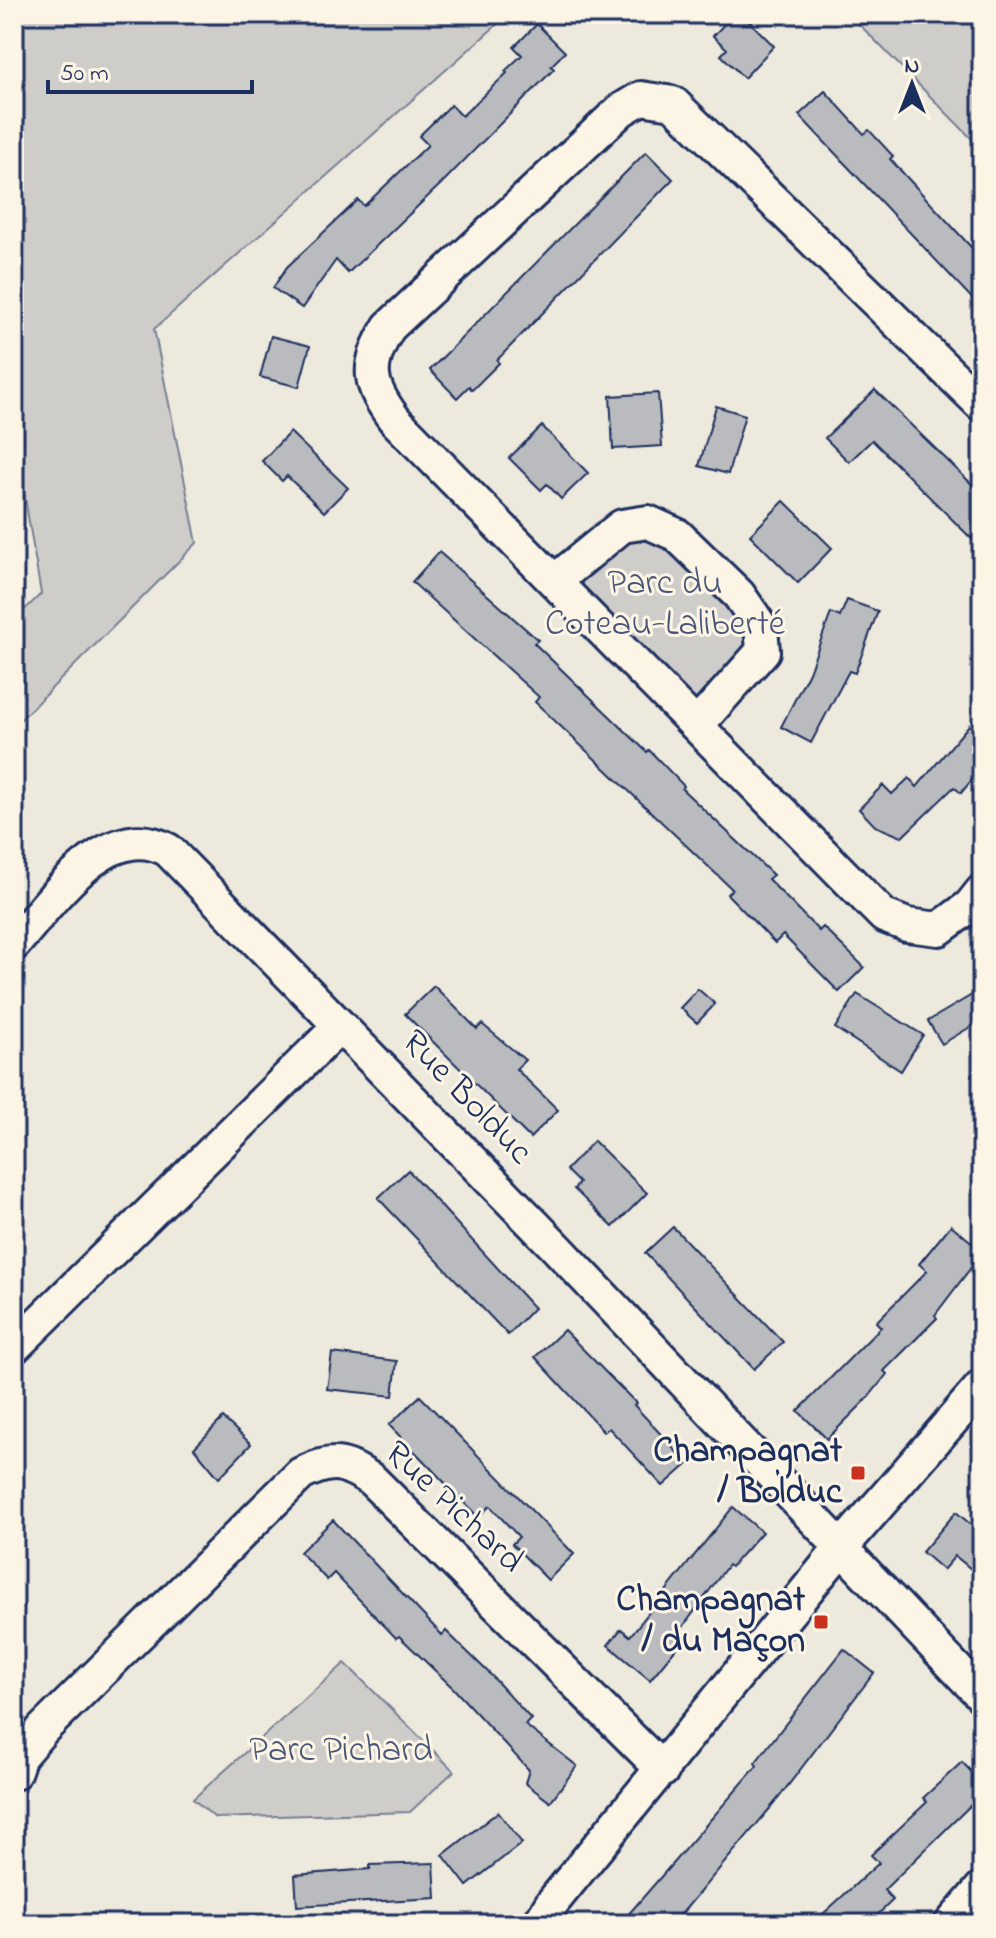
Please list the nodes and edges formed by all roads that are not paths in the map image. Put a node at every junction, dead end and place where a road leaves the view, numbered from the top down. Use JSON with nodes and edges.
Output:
{"nodes":[{"id":1,"x":982,"y":405,"type":"edge"},
{"id":2,"x":556,"y":580,"type":"junction"},
{"id":3,"x":698,"y":724,"type":"junction"},
{"id":4,"x":982,"y":891,"type":"edge"},
{"id":5,"x":14,"y":944,"type":"edge"},
{"id":6,"x":340,"y":1026,"type":"junction"},
{"id":7,"x":14,"y":1347,"type":"edge"},
{"id":8,"x":982,"y":1386,"type":"edge"},
{"id":9,"x":841,"y":1548,"type":"junction"},
{"id":10,"x":982,"y":1696,"type":"edge"},
{"id":11,"x":663,"y":1770,"type":"junction"},
{"id":12,"x":14,"y":1773,"type":"edge"},
{"id":13,"x":982,"y":1888,"type":"edge"},
{"id":14,"x":546,"y":1914,"type":"edge"},
{"id":15,"x":518,"y":1924,"type":"edge"},
{"id":16,"x":951,"y":1924,"type":"edge"}],
"edges":[{"from":1,"to":2,"type":"street"},
{"from":2,"to":3,"type":"street"},
{"from":2,"to":3,"type":"street"},
{"from":3,"to":4,"type":"street"},
{"from":5,"to":6,"type":"street","name":"Rue Bolduc"},
{"from":6,"to":7,"type":"street"},
{"from":6,"to":9,"type":"street","name":"Rue Bolduc"},
{"from":8,"to":9,"type":"street"},
{"from":9,"to":10,"type":"street","name":"Rue Bolduc"},
{"from":9,"to":11,"type":"street"},
{"from":11,"to":12,"type":"street","name":"Rue Pichard"},
{"from":11,"to":14,"type":"street"},
{"from":13,"to":16,"type":"street"},
{"from":14,"to":15,"type":"street"}]}
